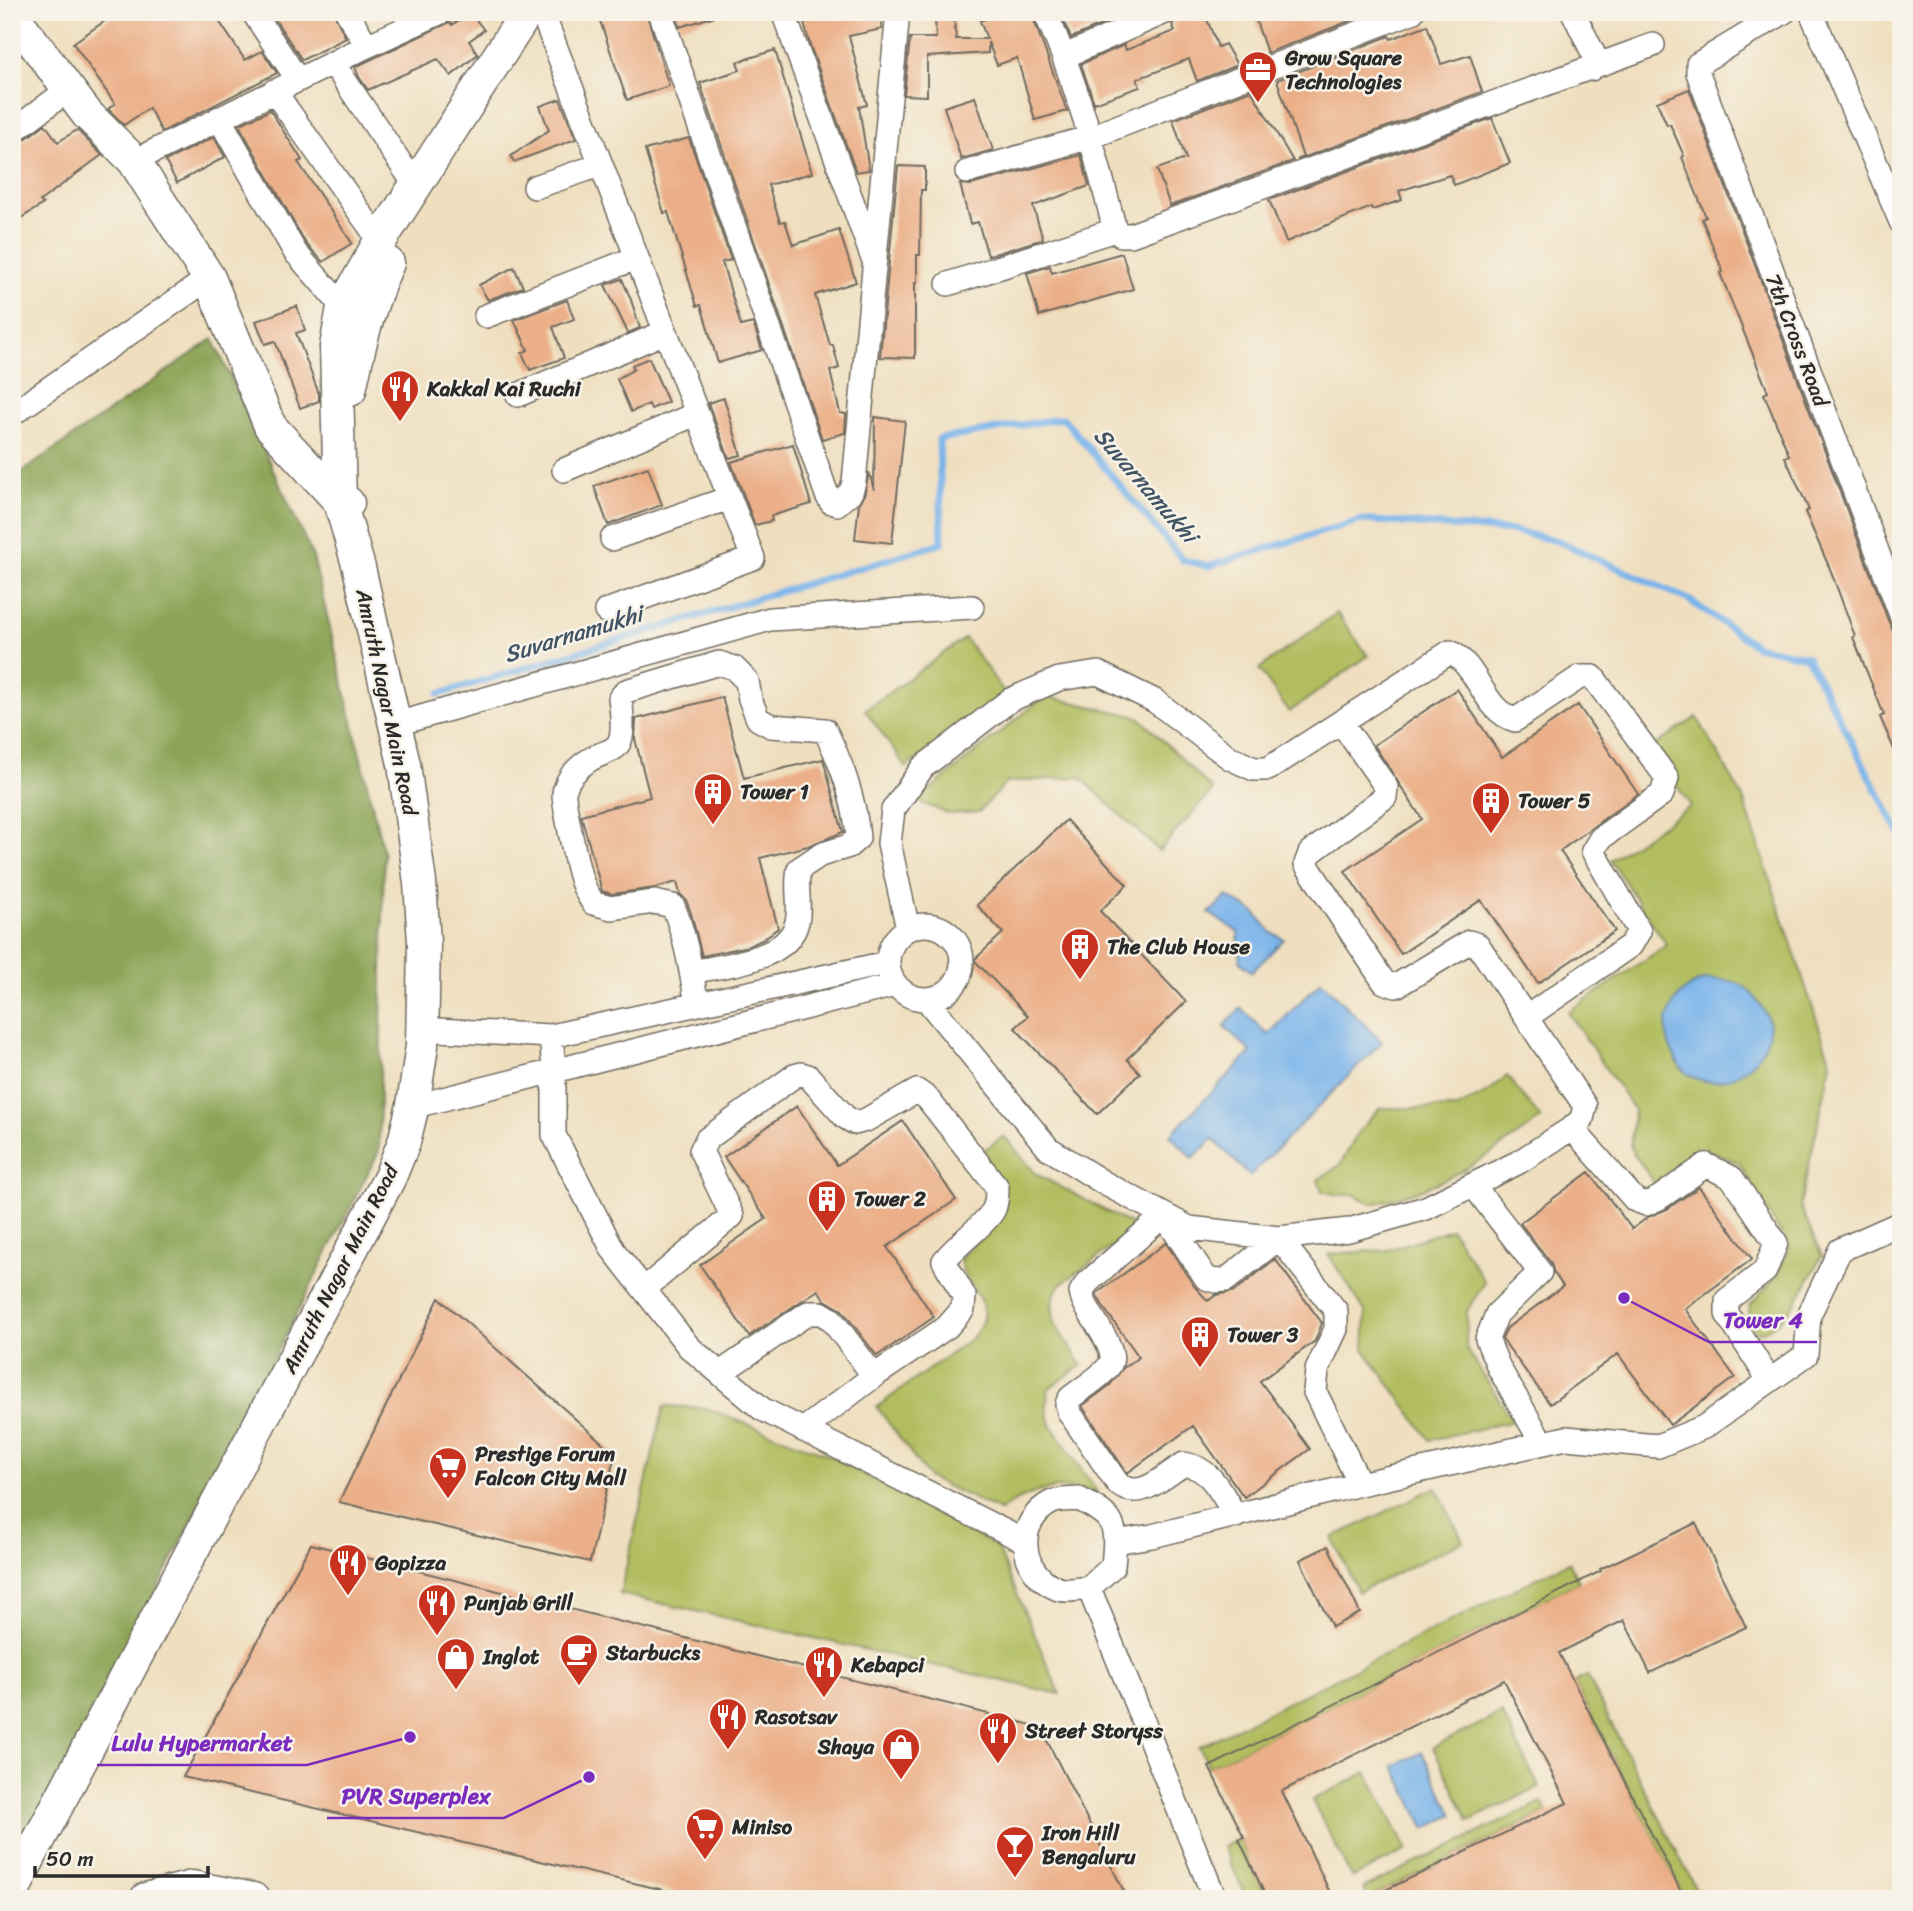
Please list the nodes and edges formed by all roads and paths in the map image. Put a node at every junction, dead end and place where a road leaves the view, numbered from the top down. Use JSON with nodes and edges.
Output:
{"nodes":[{"id":1,"x":253,"y":12,"type":"edge"},
{"id":2,"x":348,"y":12,"type":"edge"},
{"id":3,"x":441,"y":12,"type":"edge"},
{"id":4,"x":660,"y":12,"type":"edge"},
{"id":5,"x":783,"y":12,"type":"edge"},
{"id":6,"x":898,"y":12,"type":"edge"},
{"id":7,"x":1045,"y":12,"type":"edge"},
{"id":8,"x":1165,"y":12,"type":"edge"},
{"id":9,"x":1412,"y":12,"type":"edge"},
{"id":10,"x":1574,"y":12,"type":"edge"},
{"id":11,"x":1784,"y":12,"type":"edge"},
{"id":12,"x":1811,"y":12,"type":"edge"},
{"id":13,"x":539,"y":13,"type":"edge"},
{"id":14,"x":18,"y":32,"type":"edge"},
{"id":15,"x":1653,"y":45,"type":"dead end"},
{"id":16,"x":367,"y":46,"type":"junction"},
{"id":17,"x":1065,"y":56,"type":"junction"},
{"id":18,"x":332,"y":62,"type":"junction"},
{"id":19,"x":1591,"y":69,"type":"junction"},
{"id":20,"x":298,"y":80,"type":"junction"},
{"id":21,"x":69,"y":89,"type":"junction"},
{"id":22,"x":274,"y":91,"type":"junction"},
{"id":23,"x":219,"y":118,"type":"junction"},
{"id":24,"x":12,"y":132,"type":"edge"},
{"id":25,"x":1091,"y":137,"type":"junction"},
{"id":26,"x":134,"y":161,"type":"junction"},
{"id":27,"x":600,"y":165,"type":"junction"},
{"id":28,"x":967,"y":172,"type":"dead end"},
{"id":29,"x":416,"y":186,"type":"junction"},
{"id":30,"x":535,"y":187,"type":"dead end"},
{"id":31,"x":1901,"y":222,"type":"edge"},
{"id":32,"x":1115,"y":230,"type":"junction"},
{"id":33,"x":380,"y":241,"type":"junction"},
{"id":34,"x":636,"y":258,"type":"junction"},
{"id":35,"x":874,"y":262,"type":"junction"},
{"id":36,"x":209,"y":278,"type":"junction"},
{"id":37,"x":948,"y":284,"type":"dead end"},
{"id":38,"x":343,"y":307,"type":"junction"},
{"id":39,"x":486,"y":316,"type":"dead end"},
{"id":40,"x":665,"y":332,"type":"junction"},
{"id":41,"x":518,"y":395,"type":"dead end"},
{"id":42,"x":12,"y":414,"type":"edge"},
{"id":43,"x":696,"y":414,"type":"junction"},
{"id":44,"x":564,"y":470,"type":"dead end"},
{"id":45,"x":729,"y":498,"type":"junction"},
{"id":46,"x":350,"y":504,"type":"junction"},
{"id":47,"x":612,"y":539,"type":"dead end"},
{"id":48,"x":972,"y":607,"type":"dead end"},
{"id":49,"x":606,"y":611,"type":"dead end"},
{"id":50,"x":1901,"y":615,"type":"edge"},
{"id":51,"x":407,"y":721,"type":"junction"},
{"id":52,"x":1340,"y":722,"type":"junction"},
{"id":53,"x":892,"y":816,"type":"junction"},
{"id":54,"x":857,"y":822,"type":"junction"},
{"id":55,"x":908,"y":929,"type":"junction"},
{"id":56,"x":691,"y":972,"type":"junction"},
{"id":57,"x":891,"y":974,"type":"junction"},
{"id":58,"x":926,"y":999,"type":"junction"},
{"id":59,"x":697,"y":1004,"type":"junction"},
{"id":60,"x":1527,"y":1017,"type":"junction"},
{"id":61,"x":437,"y":1030,"type":"junction"},
{"id":62,"x":551,"y":1036,"type":"junction"},
{"id":63,"x":554,"y":1069,"type":"junction"},
{"id":64,"x":427,"y":1102,"type":"junction"},
{"id":65,"x":1572,"y":1128,"type":"junction"},
{"id":66,"x":1473,"y":1185,"type":"junction"},
{"id":67,"x":1164,"y":1215,"type":"junction"},
{"id":68,"x":1901,"y":1223,"type":"edge"},
{"id":69,"x":1279,"y":1238,"type":"junction"},
{"id":70,"x":644,"y":1289,"type":"junction"},
{"id":71,"x":720,"y":1373,"type":"junction"},
{"id":72,"x":874,"y":1376,"type":"junction"},
{"id":73,"x":1769,"y":1380,"type":"junction"},
{"id":74,"x":803,"y":1430,"type":"junction"},
{"id":75,"x":1542,"y":1443,"type":"junction"},
{"id":76,"x":1360,"y":1484,"type":"junction"},
{"id":77,"x":1236,"y":1516,"type":"junction"},
{"id":78,"x":1024,"y":1541,"type":"junction"},
{"id":79,"x":1115,"y":1542,"type":"junction"},
{"id":80,"x":1089,"y":1588,"type":"junction"},
{"id":81,"x":12,"y":1895,"type":"edge"},
{"id":82,"x":29,"y":1899,"type":"edge"},
{"id":83,"x":146,"y":1899,"type":"edge"},
{"id":84,"x":253,"y":1899,"type":"edge"},
{"id":85,"x":1215,"y":1899,"type":"edge"}],
"edges":[{"from":1,"to":20,"type":"street"},
{"from":2,"to":16,"type":"street"},
{"from":3,"to":16,"type":"street"},
{"from":4,"to":35,"type":"street"},
{"from":5,"to":35,"type":"street"},
{"from":6,"to":35,"type":"street"},
{"from":7,"to":17,"type":"street"},
{"from":8,"to":17,"type":"street"},
{"from":9,"to":25,"type":"street"},
{"from":10,"to":19,"type":"street"},
{"from":11,"to":50,"type":"street","name":"7th Cross Road"},
{"from":12,"to":31,"type":"street"},
{"from":13,"to":27,"type":"street"},
{"from":13,"to":29,"type":"main road","name":"Amruth Nagar Main Road"},
{"from":13,"to":46,"type":"main road","name":"Amruth Nagar Main Road"},
{"from":14,"to":21,"type":"main road"},
{"from":15,"to":19,"type":"street"},
{"from":16,"to":18,"type":"street"},
{"from":17,"to":25,"type":"street"},
{"from":18,"to":20,"type":"street"},
{"from":18,"to":29,"type":"street"},
{"from":19,"to":32,"type":"street"},
{"from":20,"to":22,"type":"street"},
{"from":21,"to":24,"type":"street"},
{"from":21,"to":26,"type":"main road"},
{"from":22,"to":23,"type":"street"},
{"from":22,"to":33,"type":"street"},
{"from":23,"to":26,"type":"street"},
{"from":23,"to":38,"type":"street"},
{"from":25,"to":28,"type":"street"},
{"from":25,"to":32,"type":"street"},
{"from":26,"to":36,"type":"main road"},
{"from":27,"to":30,"type":"street"},
{"from":27,"to":34,"type":"street"},
{"from":29,"to":33,"type":"main road","name":"Amruth Nagar Main Road"},
{"from":32,"to":37,"type":"street"},
{"from":33,"to":38,"type":"main road","name":"Amruth Nagar Main Road"},
{"from":34,"to":39,"type":"street"},
{"from":34,"to":40,"type":"street"},
{"from":36,"to":42,"type":"street"},
{"from":36,"to":46,"type":"main road"},
{"from":38,"to":46,"type":"main road","name":"Amruth Nagar Main Road"},
{"from":40,"to":41,"type":"street"},
{"from":40,"to":43,"type":"street"},
{"from":43,"to":44,"type":"street"},
{"from":43,"to":45,"type":"street"},
{"from":45,"to":47,"type":"street"},
{"from":45,"to":49,"type":"street"},
{"from":46,"to":51,"type":"main road","name":"Amruth Nagar Main Road"},
{"from":46,"to":81,"type":"main road","name":"Amruth Nagar Main Road"},
{"from":48,"to":51,"type":"street"},
{"from":51,"to":61,"type":"main road","name":"Amruth Nagar Main Road"},
{"from":52,"to":53,"type":"street"},
{"from":52,"to":60,"type":"street"},
{"from":52,"to":60,"type":"street"},
{"from":53,"to":54,"type":"street"},
{"from":53,"to":55,"type":"street"},
{"from":54,"to":56,"type":"street"},
{"from":54,"to":56,"type":"street"},
{"from":55,"to":57,"type":"street"},
{"from":55,"to":58,"type":"street"},
{"from":56,"to":59,"type":"street"},
{"from":57,"to":58,"type":"street"},
{"from":57,"to":59,"type":"street"},
{"from":57,"to":63,"type":"street"},
{"from":58,"to":67,"type":"street"},
{"from":59,"to":62,"type":"street"},
{"from":60,"to":65,"type":"street"},
{"from":61,"to":62,"type":"street"},
{"from":61,"to":64,"type":"main road","name":"Amruth Nagar Main Road"},
{"from":62,"to":63,"type":"street"},
{"from":63,"to":64,"type":"street"},
{"from":63,"to":70,"type":"street"},
{"from":64,"to":82,"type":"main road","name":"Amruth Nagar Main Road"},
{"from":65,"to":66,"type":"street"},
{"from":65,"to":73,"type":"street"},
{"from":66,"to":69,"type":"street"},
{"from":66,"to":75,"type":"street"},
{"from":67,"to":69,"type":"street"},
{"from":67,"to":69,"type":"street"},
{"from":67,"to":77,"type":"street"},
{"from":68,"to":73,"type":"street"},
{"from":69,"to":76,"type":"street"},
{"from":70,"to":71,"type":"street"},
{"from":70,"to":72,"type":"street"},
{"from":71,"to":72,"type":"street"},
{"from":71,"to":74,"type":"street"},
{"from":72,"to":74,"type":"street"},
{"from":73,"to":75,"type":"street"},
{"from":74,"to":78,"type":"street"},
{"from":75,"to":76,"type":"street"},
{"from":76,"to":77,"type":"street"},
{"from":77,"to":79,"type":"street"},
{"from":78,"to":79,"type":"street"},
{"from":78,"to":80,"type":"street"},
{"from":79,"to":80,"type":"street"},
{"from":80,"to":85,"type":"street"},
{"from":83,"to":84,"type":"main road"}]}
